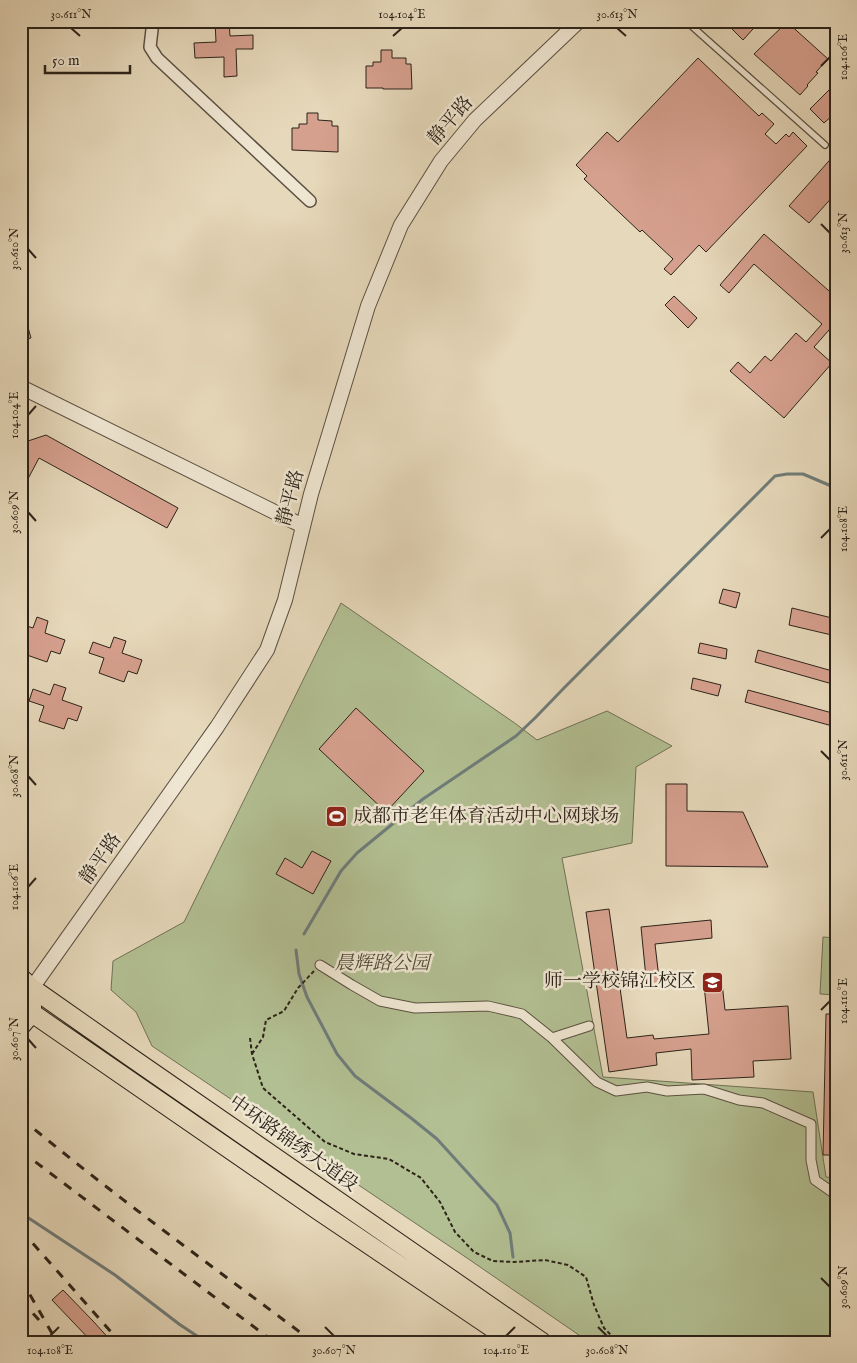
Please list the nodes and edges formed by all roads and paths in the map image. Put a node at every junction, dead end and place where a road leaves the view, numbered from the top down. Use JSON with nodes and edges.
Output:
{"nodes":[{"id":1,"x":152,"y":21,"type":"edge"},
{"id":2,"x":579,"y":21,"type":"edge"},
{"id":3,"x":686,"y":21,"type":"edge"},
{"id":4,"x":825,"y":145,"type":"dead end"},
{"id":5,"x":310,"y":200,"type":"dead end"},
{"id":6,"x":23,"y":391,"type":"edge"},
{"id":7,"x":303,"y":526,"type":"junction"},
{"id":8,"x":320,"y":965,"type":"dead end"},
{"id":9,"x":308,"y":978,"type":"dead end"},
{"id":10,"x":25,"y":986,"type":"edge"},
{"id":11,"x":25,"y":1014,"type":"edge"},
{"id":12,"x":588,"y":1026,"type":"dead end"},
{"id":13,"x":250,"y":1038,"type":"dead end"},
{"id":14,"x":552,"y":1038,"type":"junction"},
{"id":15,"x":252,"y":1054,"type":"junction"},
{"id":16,"x":836,"y":1192,"type":"edge"},
{"id":17,"x":513,"y":1342,"type":"edge"},
{"id":18,"x":542,"y":1342,"type":"edge"},
{"id":19,"x":618,"y":1342,"type":"edge"}],
"edges":[{"from":1,"to":5,"type":"street"},
{"from":2,"to":7,"type":"street","name":"静平路"},
{"from":3,"to":4,"type":"lane"},
{"from":6,"to":7,"type":"street"},
{"from":7,"to":10,"type":"street","name":"静平路"},
{"from":8,"to":14,"type":"street"},
{"from":9,"to":15,"type":"path"},
{"from":10,"to":11,"type":"main road"},
{"from":10,"to":18,"type":"main road","name":"中环路锦绣大道段"},
{"from":11,"to":17,"type":"main road","name":"中环路锦绣大道段"},
{"from":12,"to":14,"type":"street"},
{"from":13,"to":15,"type":"path"},
{"from":14,"to":16,"type":"street"},
{"from":15,"to":19,"type":"path"}]}
